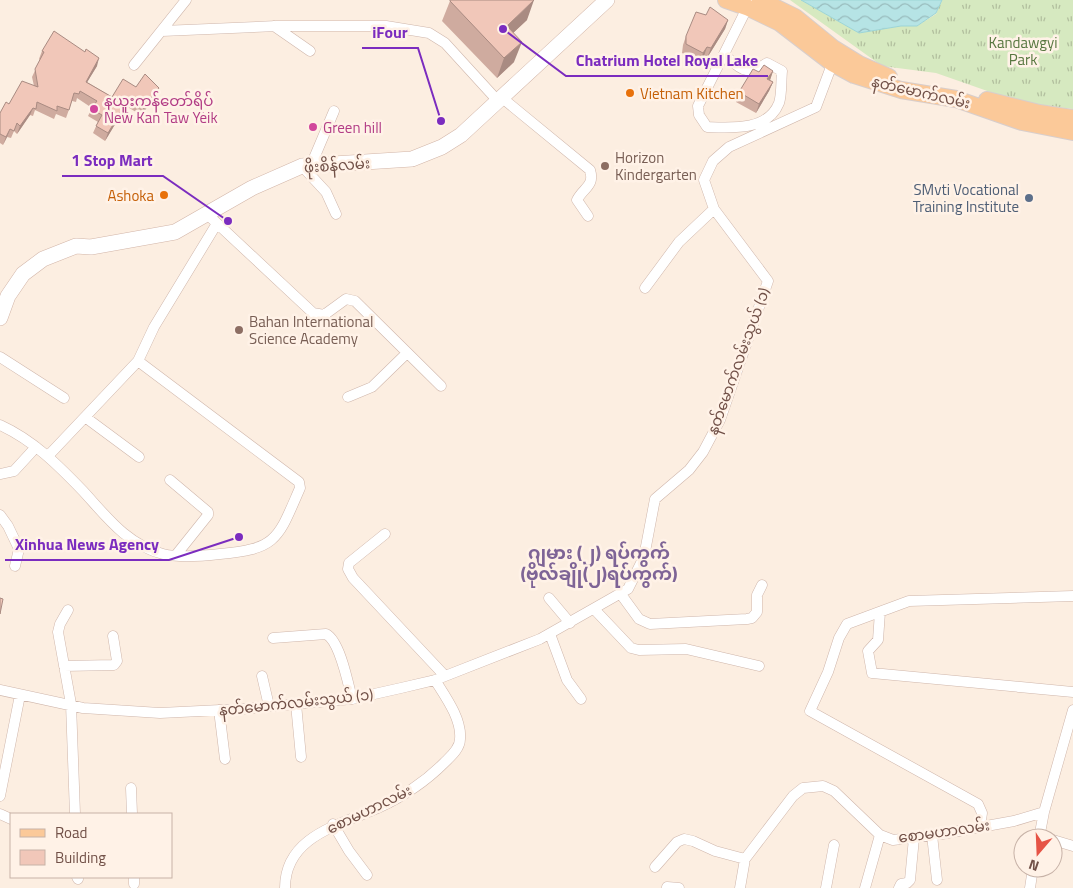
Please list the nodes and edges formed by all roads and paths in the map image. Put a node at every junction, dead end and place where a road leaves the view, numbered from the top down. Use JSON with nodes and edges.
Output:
{"nodes":[{"id":1,"x":186,"y":0,"type":"edge"},
{"id":2,"x":607,"y":0,"type":"edge"},
{"id":3,"x":726,"y":0,"type":"edge"},
{"id":4,"x":753,"y":3,"type":"edge"},
{"id":5,"x":274,"y":26,"type":"junction"},
{"id":6,"x":162,"y":31,"type":"junction"},
{"id":7,"x":310,"y":51,"type":"dead end"},
{"id":8,"x":724,"y":55,"type":"junction"},
{"id":9,"x":835,"y":57,"type":"junction"},
{"id":10,"x":134,"y":65,"type":"dead end"},
{"id":11,"x":499,"y":98,"type":"junction"},
{"id":12,"x":334,"y":111,"type":"dead end"},
{"id":13,"x":1073,"y":118,"type":"edge"},
{"id":14,"x":1073,"y":132,"type":"edge"},
{"id":15,"x":307,"y":165,"type":"junction"},
{"id":16,"x":714,"y":208,"type":"junction"},
{"id":17,"x":336,"y":214,"type":"dead end"},
{"id":18,"x":588,"y":216,"type":"dead end"},
{"id":19,"x":212,"y":219,"type":"junction"},
{"id":20,"x":645,"y":288,"type":"dead end"},
{"id":21,"x":0,"y":318,"type":"edge"},
{"id":22,"x":407,"y":353,"type":"junction"},
{"id":23,"x":0,"y":357,"type":"edge"},
{"id":24,"x":138,"y":362,"type":"junction"},
{"id":25,"x":441,"y":386,"type":"dead end"},
{"id":26,"x":348,"y":397,"type":"dead end"},
{"id":27,"x":64,"y":398,"type":"dead end"},
{"id":28,"x":85,"y":417,"type":"junction"},
{"id":29,"x":0,"y":425,"type":"edge"},
{"id":30,"x":36,"y":447,"type":"junction"},
{"id":31,"x":48,"y":456,"type":"junction"},
{"id":32,"x":139,"y":457,"type":"dead end"},
{"id":33,"x":0,"y":474,"type":"edge"},
{"id":34,"x":170,"y":480,"type":"dead end"},
{"id":35,"x":0,"y":515,"type":"edge"},
{"id":36,"x":386,"y":534,"type":"dead end"},
{"id":37,"x":176,"y":555,"type":"junction"},
{"id":38,"x":15,"y":566,"type":"dead end"},
{"id":39,"x":762,"y":585,"type":"dead end"},
{"id":40,"x":620,"y":593,"type":"junction"},
{"id":41,"x":1073,"y":596,"type":"edge"},
{"id":42,"x":549,"y":598,"type":"dead end"},
{"id":43,"x":68,"y":610,"type":"dead end"},
{"id":44,"x":595,"y":610,"type":"junction"},
{"id":45,"x":880,"y":612,"type":"junction"},
{"id":46,"x":570,"y":623,"type":"junction"},
{"id":47,"x":550,"y":634,"type":"junction"},
{"id":48,"x":113,"y":636,"type":"dead end"},
{"id":49,"x":273,"y":638,"type":"dead end"},
{"id":50,"x":64,"y":666,"type":"junction"},
{"id":51,"x":759,"y":666,"type":"dead end"},
{"id":52,"x":262,"y":676,"type":"dead end"},
{"id":53,"x":446,"y":676,"type":"junction"},
{"id":54,"x":435,"y":680,"type":"junction"},
{"id":55,"x":0,"y":690,"type":"edge"},
{"id":56,"x":1073,"y":692,"type":"edge"},
{"id":57,"x":20,"y":695,"type":"junction"},
{"id":58,"x":352,"y":699,"type":"junction"},
{"id":59,"x":580,"y":700,"type":"dead end"},
{"id":60,"x":71,"y":704,"type":"junction"},
{"id":61,"x":296,"y":704,"type":"junction"},
{"id":62,"x":269,"y":706,"type":"junction"},
{"id":63,"x":219,"y":710,"type":"junction"},
{"id":64,"x":1073,"y":710,"type":"edge"},
{"id":65,"x":301,"y":757,"type":"dead end"},
{"id":66,"x":225,"y":759,"type":"dead end"},
{"id":67,"x":131,"y":788,"type":"dead end"},
{"id":68,"x":0,"y":796,"type":"edge"},
{"id":69,"x":1044,"y":812,"type":"junction"},
{"id":70,"x":75,"y":813,"type":"edge"},
{"id":71,"x":132,"y":813,"type":"edge"},
{"id":72,"x":333,"y":824,"type":"junction"},
{"id":73,"x":980,"y":827,"type":"junction"},
{"id":74,"x":1043,"y":828,"type":"edge"},
{"id":75,"x":880,"y":835,"type":"junction"},
{"id":76,"x":932,"y":835,"type":"junction"},
{"id":77,"x":914,"y":838,"type":"junction"},
{"id":78,"x":834,"y":845,"type":"dead end"},
{"id":79,"x":745,"y":859,"type":"junction"},
{"id":80,"x":654,"y":867,"type":"dead end"},
{"id":81,"x":367,"y":875,"type":"dead end"},
{"id":82,"x":937,"y":880,"type":"dead end"},
{"id":83,"x":667,"y":887,"type":"dead end"},
{"id":84,"x":285,"y":888,"type":"edge"},
{"id":85,"x":679,"y":888,"type":"edge"},
{"id":86,"x":740,"y":888,"type":"edge"},
{"id":87,"x":826,"y":888,"type":"edge"},
{"id":88,"x":865,"y":888,"type":"edge"},
{"id":89,"x":899,"y":888,"type":"edge"}],
"edges":[{"from":1,"to":6,"type":"street"},
{"from":2,"to":11,"type":"main road","name":"ဖိုးစိန်လမ်း"},
{"from":3,"to":4,"type":"main road","name":"နတ်မောက်လမ်း"},
{"from":4,"to":8,"type":"street"},
{"from":4,"to":9,"type":"main road","name":"နတ်မောက်လမ်း"},
{"from":5,"to":6,"type":"street"},
{"from":5,"to":7,"type":"street"},
{"from":5,"to":11,"type":"street"},
{"from":6,"to":10,"type":"street"},
{"from":8,"to":8,"type":"street"},
{"from":9,"to":13,"type":"main road","name":"နတ်မောက်လမ်း"},
{"from":9,"to":14,"type":"main road","name":"နတ်မောက်လမ်း"},
{"from":9,"to":16,"type":"street","name":"နတ်မောက်လမ်းသွယ် (၁)"},
{"from":11,"to":15,"type":"main road","name":"ဖိုးစိန်လမ်း"},
{"from":11,"to":18,"type":"street"},
{"from":12,"to":15,"type":"street"},
{"from":15,"to":17,"type":"street"},
{"from":15,"to":19,"type":"main road","name":"ဖိုးစိန်လမ်း"},
{"from":16,"to":20,"type":"street"},
{"from":16,"to":40,"type":"street","name":"နတ်မောက်လမ်းသွယ် (၁)"},
{"from":19,"to":21,"type":"main road","name":"ဖိုးစိန်လမ်း"},
{"from":19,"to":22,"type":"street"},
{"from":19,"to":24,"type":"street"},
{"from":22,"to":25,"type":"street"},
{"from":22,"to":26,"type":"street"},
{"from":23,"to":27,"type":"street"},
{"from":24,"to":28,"type":"street"},
{"from":24,"to":37,"type":"street"},
{"from":28,"to":31,"type":"street"},
{"from":28,"to":32,"type":"street"},
{"from":29,"to":30,"type":"street"},
{"from":30,"to":31,"type":"street"},
{"from":30,"to":33,"type":"street"},
{"from":31,"to":37,"type":"street"},
{"from":34,"to":37,"type":"street"},
{"from":35,"to":38,"type":"street"},
{"from":36,"to":53,"type":"street"},
{"from":39,"to":40,"type":"street"},
{"from":40,"to":44,"type":"street","name":"နတ်မောက်လမ်းသွယ် (၁)"},
{"from":41,"to":45,"type":"street"},
{"from":42,"to":46,"type":"street"},
{"from":43,"to":50,"type":"street"},
{"from":44,"to":46,"type":"street","name":"နတ်မောက်လမ်းသွယ် (၁)"},
{"from":44,"to":51,"type":"street"},
{"from":45,"to":56,"type":"street"},
{"from":45,"to":73,"type":"street"},
{"from":46,"to":47,"type":"street","name":"နတ်မောက်လမ်းသွယ် (၁)"},
{"from":47,"to":53,"type":"street","name":"နတ်မောက်လမ်းသွယ် (၁)"},
{"from":47,"to":59,"type":"street"},
{"from":48,"to":50,"type":"street"},
{"from":49,"to":58,"type":"street"},
{"from":50,"to":60,"type":"street"},
{"from":52,"to":62,"type":"street"},
{"from":53,"to":54,"type":"street","name":"နတ်မောက်လမ်းသွယ် (၁)"},
{"from":54,"to":58,"type":"street","name":"နတ်မောက်လမ်းသွယ် (၁)"},
{"from":54,"to":72,"type":"street","name":"စောမဟာလမ်း"},
{"from":55,"to":57,"type":"street","name":"နတ်မောက်လမ်းသွယ် (၁)"},
{"from":57,"to":60,"type":"street","name":"နတ်မောက်လမ်းသွယ် (၁)"},
{"from":57,"to":68,"type":"street"},
{"from":58,"to":61,"type":"street","name":"နတ်မောက်လမ်းသွယ် (၁)"},
{"from":60,"to":63,"type":"street","name":"နတ်မောက်လမ်းသွယ် (၁)"},
{"from":60,"to":70,"type":"street"},
{"from":61,"to":62,"type":"street","name":"နတ်မောက်လမ်းသွယ် (၁)"},
{"from":61,"to":65,"type":"street"},
{"from":62,"to":63,"type":"street","name":"နတ်မောက်လမ်းသွယ် (၁)"},
{"from":63,"to":66,"type":"street"},
{"from":64,"to":69,"type":"street"},
{"from":67,"to":71,"type":"street"},
{"from":69,"to":73,"type":"street","name":"စောမဟာလမ်း"},
{"from":69,"to":74,"type":"street"},
{"from":72,"to":81,"type":"street"},
{"from":72,"to":84,"type":"street","name":"စောမဟာလမ်း"},
{"from":73,"to":76,"type":"street","name":"စောမဟာလမ်း"},
{"from":75,"to":77,"type":"street","name":"စောမဟာလမ်း"},
{"from":75,"to":79,"type":"street","name":"စောမဟာလမ်း"},
{"from":75,"to":88,"type":"street"},
{"from":76,"to":77,"type":"street","name":"စောမဟာလမ်း"},
{"from":76,"to":82,"type":"street"},
{"from":77,"to":89,"type":"street"},
{"from":78,"to":87,"type":"street"},
{"from":79,"to":80,"type":"street"},
{"from":79,"to":86,"type":"street","name":"စောမဟာလမ်း"},
{"from":83,"to":85,"type":"street"}]}
